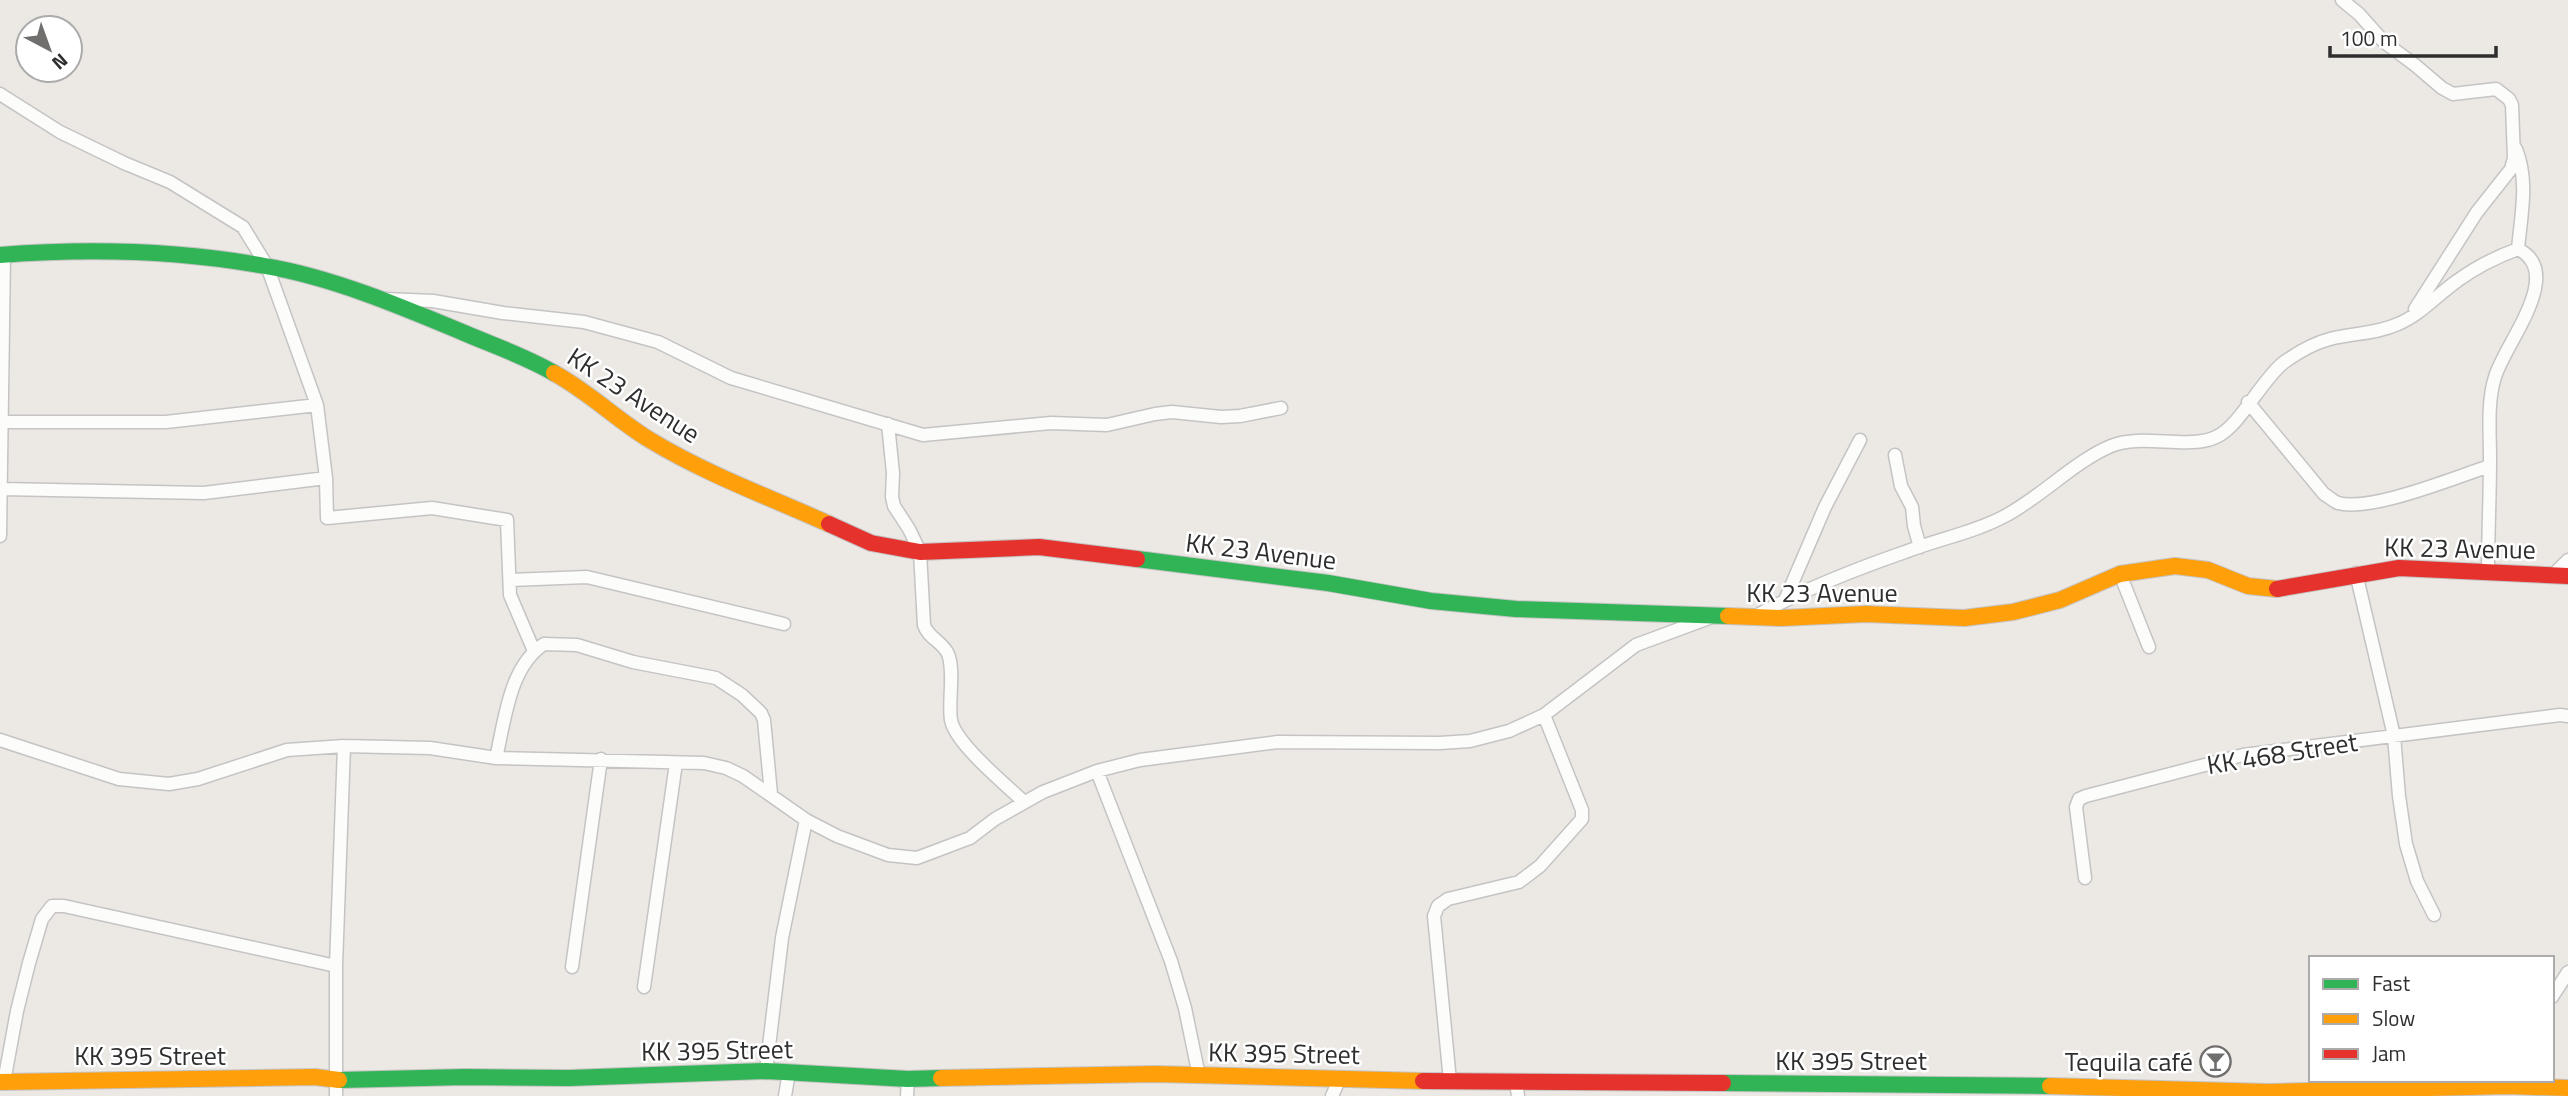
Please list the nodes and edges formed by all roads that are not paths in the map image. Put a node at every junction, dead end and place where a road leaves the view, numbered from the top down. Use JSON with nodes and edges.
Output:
{"nodes":[{"id":1,"x":2342,"y":0,"type":"edge"},
{"id":2,"x":0,"y":94,"type":"edge"},
{"id":3,"x":2514,"y":142,"type":"junction"},
{"id":4,"x":2518,"y":248,"type":"junction"},
{"id":5,"x":2,"y":255,"type":"edge"},
{"id":6,"x":267,"y":266,"type":"junction"},
{"id":7,"x":1,"y":293,"type":"edge"},
{"id":8,"x":375,"y":299,"type":"junction"},
{"id":9,"x":2409,"y":320,"type":"junction"},
{"id":10,"x":1,"y":382,"type":"edge"},
{"id":11,"x":2248,"y":402,"type":"junction"},
{"id":12,"x":317,"y":405,"type":"junction"},
{"id":13,"x":1281,"y":408,"type":"dead end"},
{"id":14,"x":2,"y":422,"type":"junction"},
{"id":15,"x":888,"y":424,"type":"junction"},
{"id":16,"x":1860,"y":440,"type":"dead end"},
{"id":17,"x":1895,"y":455,"type":"dead end"},
{"id":18,"x":1,"y":457,"type":"edge"},
{"id":19,"x":2490,"y":466,"type":"junction"},
{"id":20,"x":326,"y":478,"type":"junction"},
{"id":21,"x":2,"y":489,"type":"junction"},
{"id":22,"x":0,"y":536,"type":"edge"},
{"id":23,"x":1920,"y":547,"type":"junction"},
{"id":24,"x":919,"y":552,"type":"junction"},
{"id":25,"x":2568,"y":560,"type":"edge"},
{"id":26,"x":2488,"y":572,"type":"junction"},
{"id":27,"x":2356,"y":573,"type":"junction"},
{"id":28,"x":2120,"y":574,"type":"junction"},
{"id":29,"x":2560,"y":576,"type":"edge"},
{"id":30,"x":510,"y":580,"type":"junction"},
{"id":31,"x":1785,"y":600,"type":"junction"},
{"id":32,"x":1712,"y":616,"type":"junction"},
{"id":33,"x":1753,"y":617,"type":"junction"},
{"id":34,"x":784,"y":624,"type":"dead end"},
{"id":35,"x":2149,"y":647,"type":"dead end"},
{"id":36,"x":534,"y":651,"type":"junction"},
{"id":37,"x":1544,"y":715,"type":"junction"},
{"id":38,"x":2568,"y":716,"type":"edge"},
{"id":39,"x":2394,"y":736,"type":"junction"},
{"id":40,"x":0,"y":740,"type":"edge"},
{"id":41,"x":344,"y":746,"type":"junction"},
{"id":42,"x":496,"y":758,"type":"junction"},
{"id":43,"x":601,"y":759,"type":"junction"},
{"id":44,"x":676,"y":763,"type":"junction"},
{"id":45,"x":1097,"y":771,"type":"junction"},
{"id":46,"x":771,"y":794,"type":"junction"},
{"id":47,"x":1023,"y":801,"type":"junction"},
{"id":48,"x":806,"y":820,"type":"junction"},
{"id":49,"x":2085,"y":878,"type":"dead end"},
{"id":50,"x":2434,"y":915,"type":"dead end"},
{"id":51,"x":336,"y":966,"type":"junction"},
{"id":52,"x":572,"y":967,"type":"dead end"},
{"id":53,"x":2568,"y":972,"type":"edge"},
{"id":54,"x":644,"y":987,"type":"dead end"},
{"id":55,"x":2554,"y":994,"type":"edge"},
{"id":56,"x":766,"y":1071,"type":"junction"},
{"id":57,"x":789,"y":1072,"type":"junction"},
{"id":58,"x":1199,"y":1076,"type":"junction"},
{"id":59,"x":908,"y":1079,"type":"junction"},
{"id":60,"x":1339,"y":1080,"type":"junction"},
{"id":61,"x":1450,"y":1081,"type":"junction"},
{"id":62,"x":2,"y":1082,"type":"edge"},
{"id":63,"x":2429,"y":1084,"type":"edge"},
{"id":64,"x":336,"y":1088,"type":"edge"},
{"id":65,"x":2508,"y":1088,"type":"edge"},
{"id":66,"x":2568,"y":1088,"type":"edge"},
{"id":67,"x":1517,"y":1089,"type":"edge"},
{"id":68,"x":1730,"y":1090,"type":"edge"},
{"id":69,"x":2057,"y":1091,"type":"edge"},
{"id":70,"x":785,"y":1096,"type":"edge"},
{"id":71,"x":907,"y":1096,"type":"edge"},
{"id":72,"x":1332,"y":1096,"type":"edge"}],
"edges":[{"from":1,"to":3,"type":"street"},
{"from":2,"to":6,"type":"street"},
{"from":3,"to":4,"type":"street"},
{"from":3,"to":9,"type":"street"},
{"from":4,"to":9,"type":"street"},
{"from":4,"to":19,"type":"street"},
{"from":5,"to":6,"type":"main road","name":"KK 23 Avenue"},
{"from":5,"to":7,"type":"street"},
{"from":6,"to":8,"type":"main road","name":"KK 23 Avenue"},
{"from":6,"to":12,"type":"street"},
{"from":7,"to":10,"type":"street"},
{"from":8,"to":15,"type":"street"},
{"from":8,"to":24,"type":"main road","name":"KK 23 Avenue"},
{"from":9,"to":11,"type":"street"},
{"from":10,"to":14,"type":"street"},
{"from":11,"to":19,"type":"street"},
{"from":11,"to":23,"type":"street"},
{"from":12,"to":14,"type":"street"},
{"from":12,"to":20,"type":"street"},
{"from":13,"to":15,"type":"street"},
{"from":14,"to":18,"type":"street"},
{"from":15,"to":24,"type":"street"},
{"from":16,"to":31,"type":"street"},
{"from":17,"to":23,"type":"street"},
{"from":18,"to":21,"type":"street"},
{"from":19,"to":26,"type":"street"},
{"from":20,"to":21,"type":"street"},
{"from":20,"to":30,"type":"street"},
{"from":21,"to":22,"type":"street"},
{"from":23,"to":31,"type":"street"},
{"from":24,"to":32,"type":"main road","name":"KK 23 Avenue"},
{"from":24,"to":47,"type":"street"},
{"from":25,"to":29,"type":"street"},
{"from":26,"to":27,"type":"main road","name":"KK 23 Avenue"},
{"from":26,"to":29,"type":"main road","name":"KK 23 Avenue"},
{"from":27,"to":28,"type":"main road","name":"KK 23 Avenue"},
{"from":27,"to":39,"type":"street"},
{"from":28,"to":33,"type":"main road","name":"KK 23 Avenue"},
{"from":28,"to":35,"type":"street"},
{"from":30,"to":34,"type":"street"},
{"from":30,"to":36,"type":"street"},
{"from":31,"to":33,"type":"street"},
{"from":32,"to":33,"type":"main road","name":"KK 23 Avenue"},
{"from":32,"to":37,"type":"street"},
{"from":36,"to":42,"type":"street"},
{"from":36,"to":46,"type":"street"},
{"from":37,"to":45,"type":"street"},
{"from":37,"to":61,"type":"street"},
{"from":38,"to":39,"type":"street","name":"KK 468 Street"},
{"from":39,"to":49,"type":"street","name":"KK 468 Street"},
{"from":39,"to":50,"type":"street"},
{"from":40,"to":41,"type":"street"},
{"from":41,"to":42,"type":"street"},
{"from":41,"to":51,"type":"street"},
{"from":42,"to":43,"type":"street"},
{"from":43,"to":44,"type":"street"},
{"from":43,"to":52,"type":"street"},
{"from":44,"to":46,"type":"street"},
{"from":44,"to":54,"type":"street"},
{"from":45,"to":47,"type":"street"},
{"from":45,"to":58,"type":"street"},
{"from":46,"to":48,"type":"street"},
{"from":47,"to":48,"type":"street"},
{"from":48,"to":56,"type":"street"},
{"from":51,"to":62,"type":"street"},
{"from":51,"to":64,"type":"street"},
{"from":53,"to":55,"type":"street"},
{"from":56,"to":57,"type":"main road","name":"KK 395 Street"},
{"from":56,"to":64,"type":"main road","name":"KK 395 Street"},
{"from":57,"to":59,"type":"main road","name":"KK 395 Street"},
{"from":57,"to":70,"type":"street"},
{"from":58,"to":59,"type":"main road","name":"KK 395 Street"},
{"from":58,"to":60,"type":"main road","name":"KK 395 Street"},
{"from":59,"to":71,"type":"street"},
{"from":60,"to":61,"type":"main road","name":"KK 395 Street"},
{"from":60,"to":72,"type":"street"},
{"from":61,"to":67,"type":"main road","name":"KK 395 Street"},
{"from":62,"to":64,"type":"main road","name":"KK 395 Street"},
{"from":63,"to":65,"type":"main road","name":"KK 395 Street"},
{"from":63,"to":69,"type":"main road","name":"KK 395 Street"},
{"from":65,"to":66,"type":"main road","name":"KK 395 Street"},
{"from":67,"to":68,"type":"main road","name":"KK 395 Street"},
{"from":68,"to":69,"type":"main road","name":"KK 395 Street"}]}
